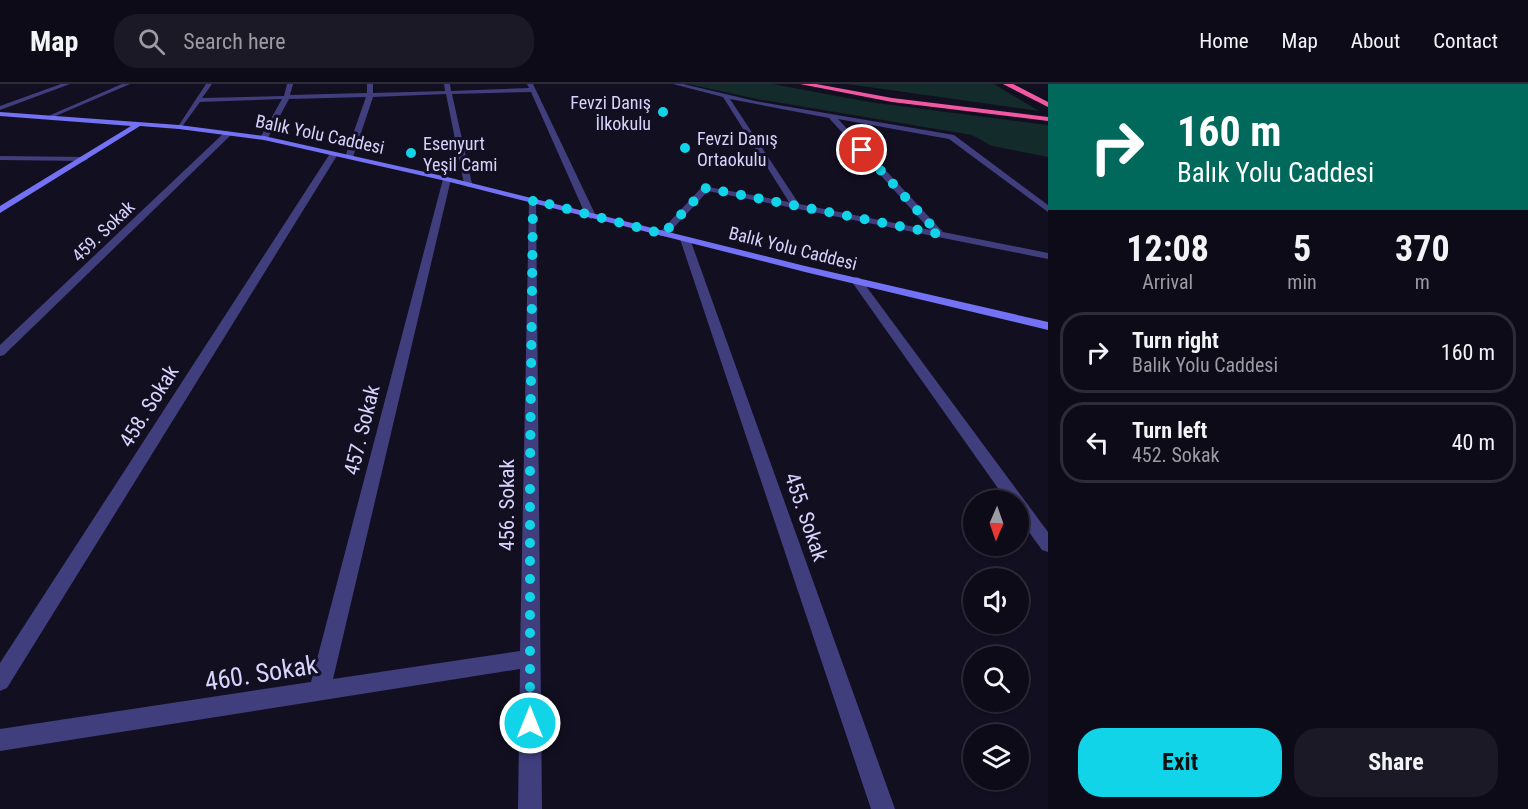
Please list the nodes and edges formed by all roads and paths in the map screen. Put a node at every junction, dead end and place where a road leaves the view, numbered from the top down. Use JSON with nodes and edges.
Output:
{"nodes":[{"id":1,"x":67,"y":84,"type":"edge"},
{"id":2,"x":127,"y":84,"type":"edge"},
{"id":3,"x":209,"y":84,"type":"edge"},
{"id":4,"x":290,"y":84,"type":"edge"},
{"id":5,"x":370,"y":84,"type":"edge"},
{"id":6,"x":676,"y":84,"type":"edge"},
{"id":7,"x":804,"y":84,"type":"edge"},
{"id":8,"x":830,"y":84,"type":"edge"},
{"id":9,"x":1007,"y":84,"type":"edge"},
{"id":10,"x":1023,"y":84,"type":"edge"},
{"id":11,"x":532,"y":87,"type":"edge"},
{"id":12,"x":447,"y":88,"type":"edge"},
{"id":13,"x":370,"y":95,"type":"junction"},
{"id":14,"x":287,"y":97,"type":"junction"},
{"id":15,"x":726,"y":97,"type":"junction"},
{"id":16,"x":1048,"y":99,"type":"edge"},
{"id":17,"x":199,"y":100,"type":"junction"},
{"id":18,"x":1048,"y":105,"type":"edge"},
{"id":19,"x":0,"y":108,"type":"edge"},
{"id":20,"x":0,"y":114,"type":"edge"},
{"id":21,"x":49,"y":117,"type":"junction"},
{"id":22,"x":832,"y":117,"type":"junction"},
{"id":23,"x":1048,"y":118,"type":"edge"},
{"id":24,"x":139,"y":124,"type":"junction"},
{"id":25,"x":179,"y":127,"type":"junction"},
{"id":26,"x":229,"y":133,"type":"junction"},
{"id":27,"x":264,"y":138,"type":"junction"},
{"id":28,"x":342,"y":155,"type":"junction"},
{"id":29,"x":0,"y":158,"type":"edge"},
{"id":30,"x":84,"y":159,"type":"junction"},
{"id":31,"x":447,"y":178,"type":"junction"},
{"id":32,"x":468,"y":184,"type":"junction"},
{"id":33,"x":533,"y":200,"type":"junction"},
{"id":34,"x":796,"y":206,"type":"junction"},
{"id":35,"x":1048,"y":208,"type":"edge"},
{"id":36,"x":0,"y":210,"type":"edge"},
{"id":37,"x":591,"y":216,"type":"junction"},
{"id":38,"x":663,"y":234,"type":"junction"},
{"id":39,"x":939,"y":234,"type":"junction"},
{"id":40,"x":685,"y":239,"type":"junction"},
{"id":41,"x":1048,"y":256,"type":"edge"},
{"id":42,"x":856,"y":280,"type":"junction"},
{"id":43,"x":1048,"y":326,"type":"edge"},
{"id":44,"x":0,"y":352,"type":"edge"},
{"id":45,"x":1008,"y":490,"type":"edge"},
{"id":46,"x":1029,"y":519,"type":"edge"},
{"id":47,"x":1048,"y":545,"type":"edge"},
{"id":48,"x":530,"y":658,"type":"junction"},
{"id":49,"x":0,"y":681,"type":"edge"},
{"id":50,"x":319,"y":692,"type":"junction"},
{"id":51,"x":0,"y":740,"type":"edge"},
{"id":52,"x":530,"y":809,"type":"edge"},
{"id":53,"x":883,"y":809,"type":"edge"}],
"edges":[{"from":1,"to":19,"type":"street"},
{"from":2,"to":21,"type":"street"},
{"from":3,"to":17,"type":"street"},
{"from":4,"to":14,"type":"street"},
{"from":5,"to":13,"type":"street","name":"458. Sokak"},
{"from":6,"to":15,"type":"street"},
{"from":7,"to":23,"type":"highway"},
{"from":8,"to":23,"type":"highway"},
{"from":9,"to":18,"type":"highway"},
{"from":10,"to":16,"type":"highway"},
{"from":11,"to":12,"type":"street"},
{"from":11,"to":37,"type":"street"},
{"from":12,"to":13,"type":"street"},
{"from":12,"to":32,"type":"street"},
{"from":13,"to":14,"type":"street"},
{"from":13,"to":28,"type":"street","name":"458. Sokak"},
{"from":14,"to":17,"type":"street"},
{"from":14,"to":27,"type":"street"},
{"from":15,"to":22,"type":"street"},
{"from":15,"to":34,"type":"street"},
{"from":17,"to":25,"type":"street"},
{"from":20,"to":21,"type":"main road","name":"Balık Yolu Caddesi"},
{"from":21,"to":24,"type":"main road","name":"Balık Yolu Caddesi"},
{"from":22,"to":35,"type":"street"},
{"from":22,"to":39,"type":"street"},
{"from":24,"to":25,"type":"main road","name":"Balık Yolu Caddesi"},
{"from":24,"to":30,"type":"main road"},
{"from":25,"to":26,"type":"main road","name":"Balık Yolu Caddesi"},
{"from":26,"to":27,"type":"main road","name":"Balık Yolu Caddesi"},
{"from":26,"to":44,"type":"street","name":"459. Sokak"},
{"from":27,"to":28,"type":"main road","name":"Balık Yolu Caddesi"},
{"from":28,"to":31,"type":"main road","name":"Balık Yolu Caddesi"},
{"from":28,"to":49,"type":"street","name":"458. Sokak"},
{"from":29,"to":30,"type":"street"},
{"from":30,"to":36,"type":"main road"},
{"from":31,"to":32,"type":"main road","name":"Balık Yolu Caddesi"},
{"from":31,"to":50,"type":"street","name":"457. Sokak"},
{"from":32,"to":33,"type":"main road","name":"Balık Yolu Caddesi"},
{"from":33,"to":37,"type":"main road","name":"Balık Yolu Caddesi"},
{"from":33,"to":48,"type":"street","name":"456. Sokak"},
{"from":34,"to":38,"type":"street"},
{"from":34,"to":39,"type":"street"},
{"from":37,"to":38,"type":"main road","name":"Balık Yolu Caddesi"},
{"from":38,"to":40,"type":"main road","name":"Balık Yolu Caddesi"},
{"from":39,"to":41,"type":"street"},
{"from":40,"to":42,"type":"main road","name":"Balık Yolu Caddesi"},
{"from":40,"to":53,"type":"street","name":"455. Sokak"},
{"from":42,"to":43,"type":"main road","name":"Balık Yolu Caddesi"},
{"from":42,"to":45,"type":"street"},
{"from":46,"to":47,"type":"street"},
{"from":48,"to":50,"type":"street","name":"460. Sokak"},
{"from":48,"to":52,"type":"street","name":"456. Sokak"},
{"from":50,"to":51,"type":"street","name":"460. Sokak"}]}
